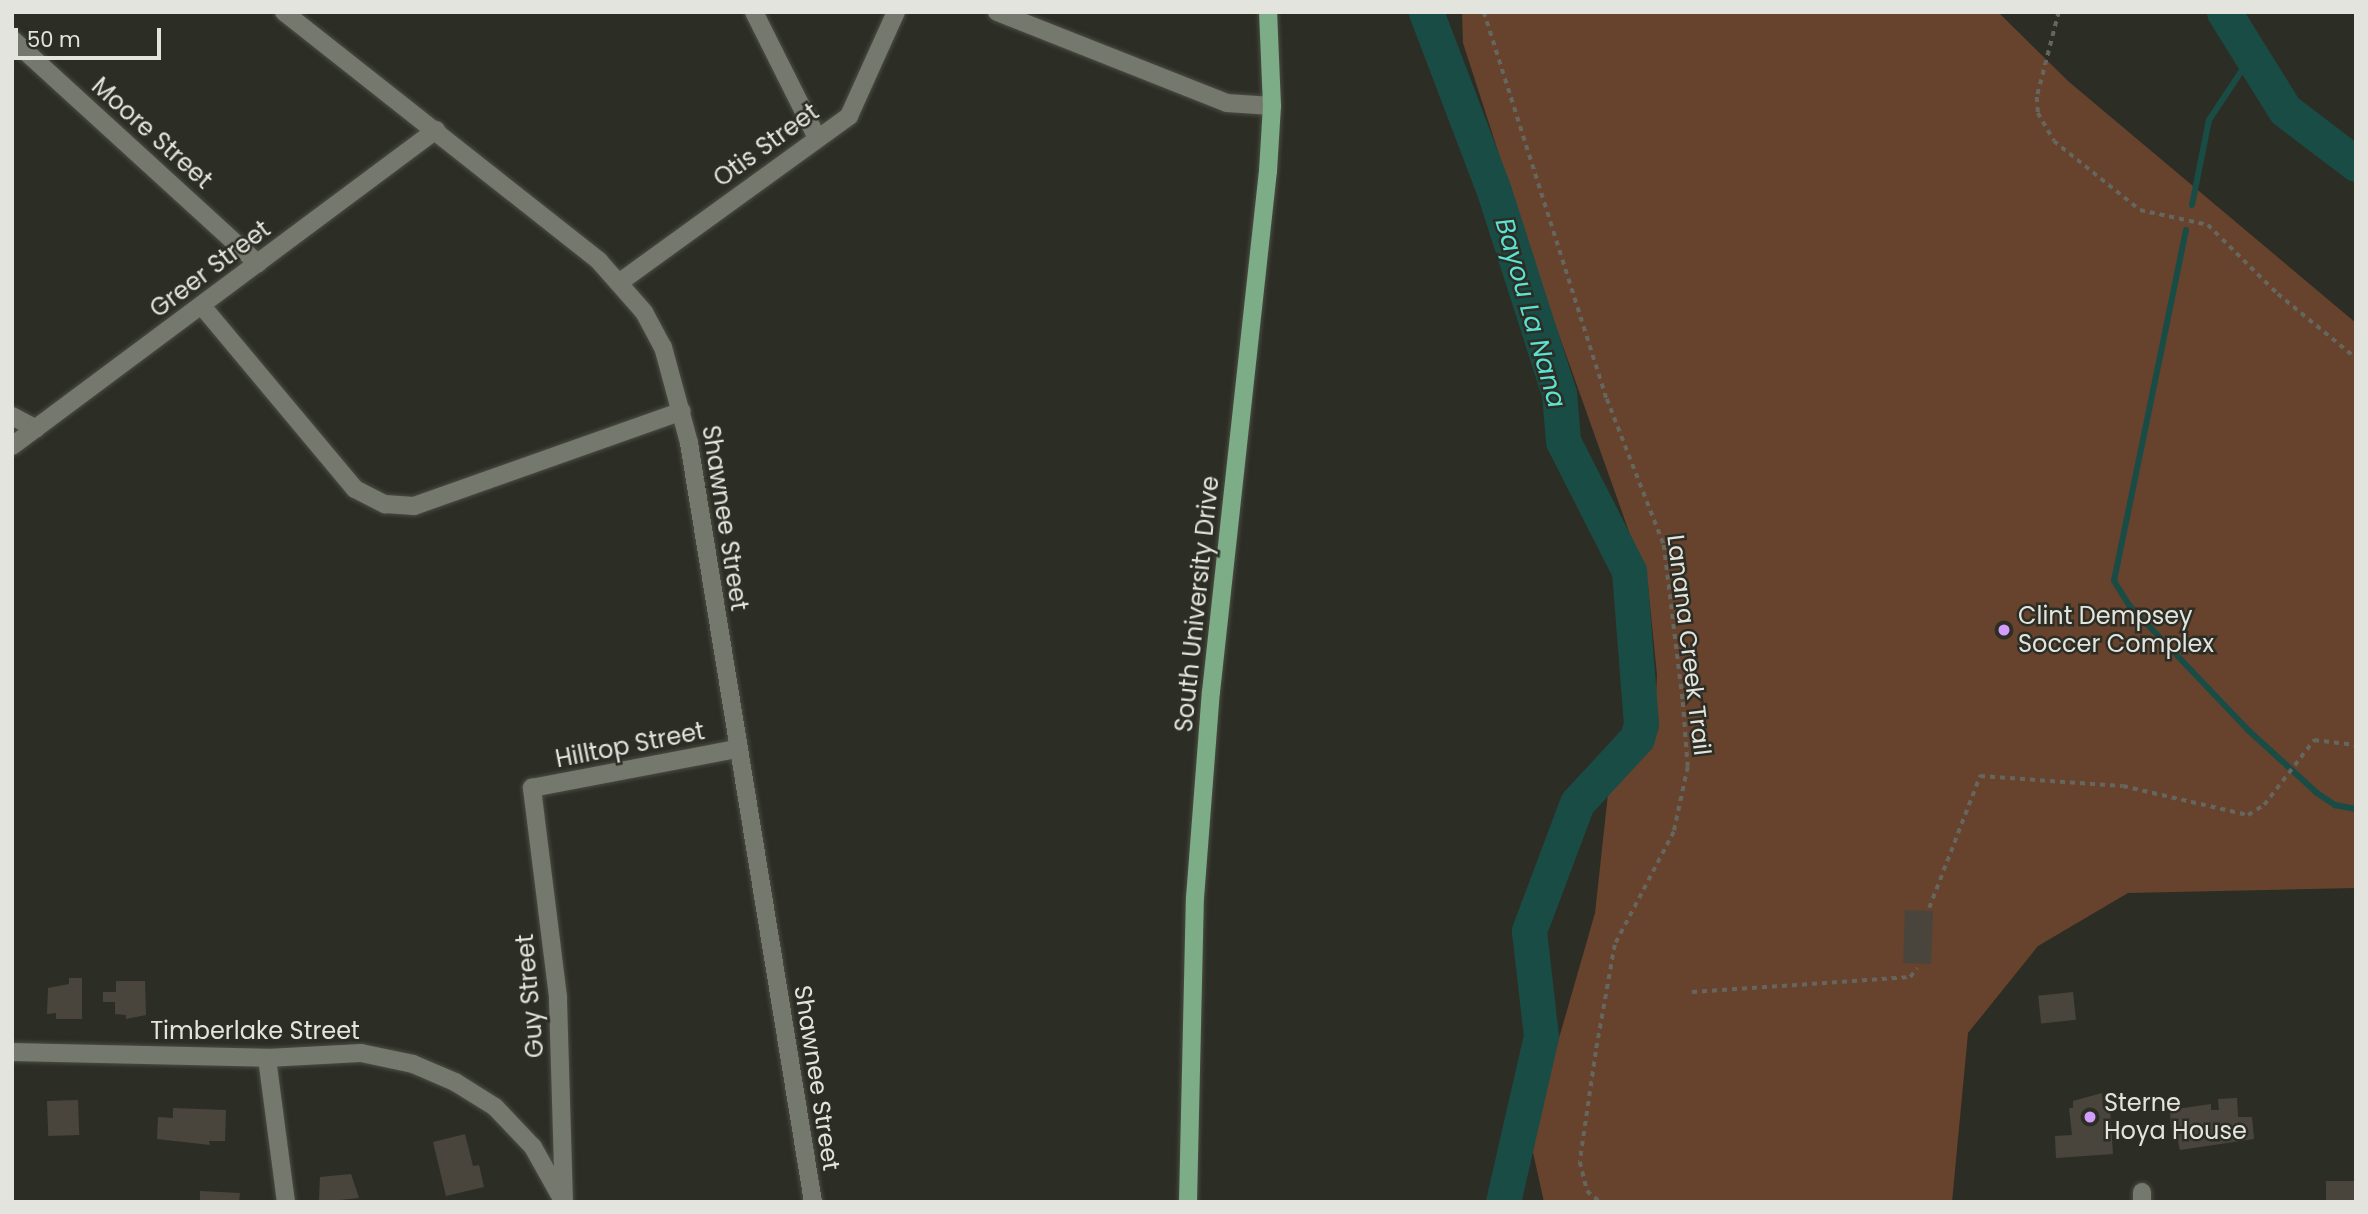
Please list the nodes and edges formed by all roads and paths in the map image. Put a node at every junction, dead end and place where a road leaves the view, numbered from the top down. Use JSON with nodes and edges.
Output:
{"nodes":[{"id":1,"x":284,"y":12,"type":"edge"},
{"id":2,"x":754,"y":12,"type":"edge"},
{"id":3,"x":896,"y":12,"type":"edge"},
{"id":4,"x":997,"y":12,"type":"edge"},
{"id":5,"x":1268,"y":12,"type":"edge"},
{"id":6,"x":1483,"y":12,"type":"edge"},
{"id":7,"x":2059,"y":12,"type":"edge"},
{"id":8,"x":12,"y":38,"type":"edge"},
{"id":9,"x":1272,"y":106,"type":"junction"},
{"id":10,"x":436,"y":130,"type":"junction"},
{"id":11,"x":817,"y":138,"type":"junction"},
{"id":12,"x":258,"y":264,"type":"junction"},
{"id":13,"x":620,"y":282,"type":"junction"},
{"id":14,"x":202,"y":306,"type":"junction"},
{"id":15,"x":2356,"y":358,"type":"edge"},
{"id":16,"x":682,"y":411,"type":"junction"},
{"id":17,"x":12,"y":416,"type":"edge"},
{"id":18,"x":36,"y":429,"type":"junction"},
{"id":19,"x":12,"y":446,"type":"edge"},
{"id":20,"x":2356,"y":746,"type":"edge"},
{"id":21,"x":737,"y":749,"type":"junction"},
{"id":22,"x":532,"y":788,"type":"joint"},
{"id":23,"x":1929,"y":908,"type":"dead end"},
{"id":24,"x":1917,"y":968,"type":"dead end"},
{"id":25,"x":1692,"y":992,"type":"dead end"},
{"id":26,"x":12,"y":1052,"type":"edge"},
{"id":27,"x":267,"y":1058,"type":"junction"},
{"id":28,"x":286,"y":1202,"type":"edge"},
{"id":29,"x":564,"y":1202,"type":"edge"},
{"id":30,"x":813,"y":1202,"type":"edge"},
{"id":31,"x":1188,"y":1202,"type":"edge"},
{"id":32,"x":1600,"y":1202,"type":"edge"}],
"edges":[{"from":1,"to":10,"type":"street","name":"Shawnee Street"},
{"from":2,"to":11,"type":"street"},
{"from":3,"to":11,"type":"street","name":"Otis Street"},
{"from":4,"to":9,"type":"street"},
{"from":5,"to":9,"type":"main road","name":"South University Drive"},
{"from":6,"to":32,"type":"path","name":"Lanana Creek Trail"},
{"from":7,"to":15,"type":"path"},
{"from":8,"to":12,"type":"street","name":"Moore Street"},
{"from":9,"to":31,"type":"main road","name":"South University Drive"},
{"from":10,"to":12,"type":"street","name":"Greer Street"},
{"from":10,"to":13,"type":"street","name":"Shawnee Street"},
{"from":11,"to":13,"type":"street","name":"Otis Street"},
{"from":12,"to":14,"type":"street","name":"Greer Street"},
{"from":13,"to":16,"type":"street","name":"Shawnee Street"},
{"from":14,"to":16,"type":"street"},
{"from":14,"to":18,"type":"street","name":"Greer Street"},
{"from":16,"to":21,"type":"street","name":"Shawnee Street"},
{"from":17,"to":18,"type":"street"},
{"from":18,"to":19,"type":"street","name":"Greer Street"},
{"from":20,"to":23,"type":"path"},
{"from":21,"to":22,"type":"street","name":"Hilltop Street"},
{"from":21,"to":30,"type":"street","name":"Shawnee Street"},
{"from":22,"to":29,"type":"street","name":"Guy Street"},
{"from":24,"to":25,"type":"path"},
{"from":26,"to":27,"type":"street","name":"Timberlake Street"},
{"from":27,"to":28,"type":"street"},
{"from":27,"to":29,"type":"street","name":"Timberlake Street"}]}
